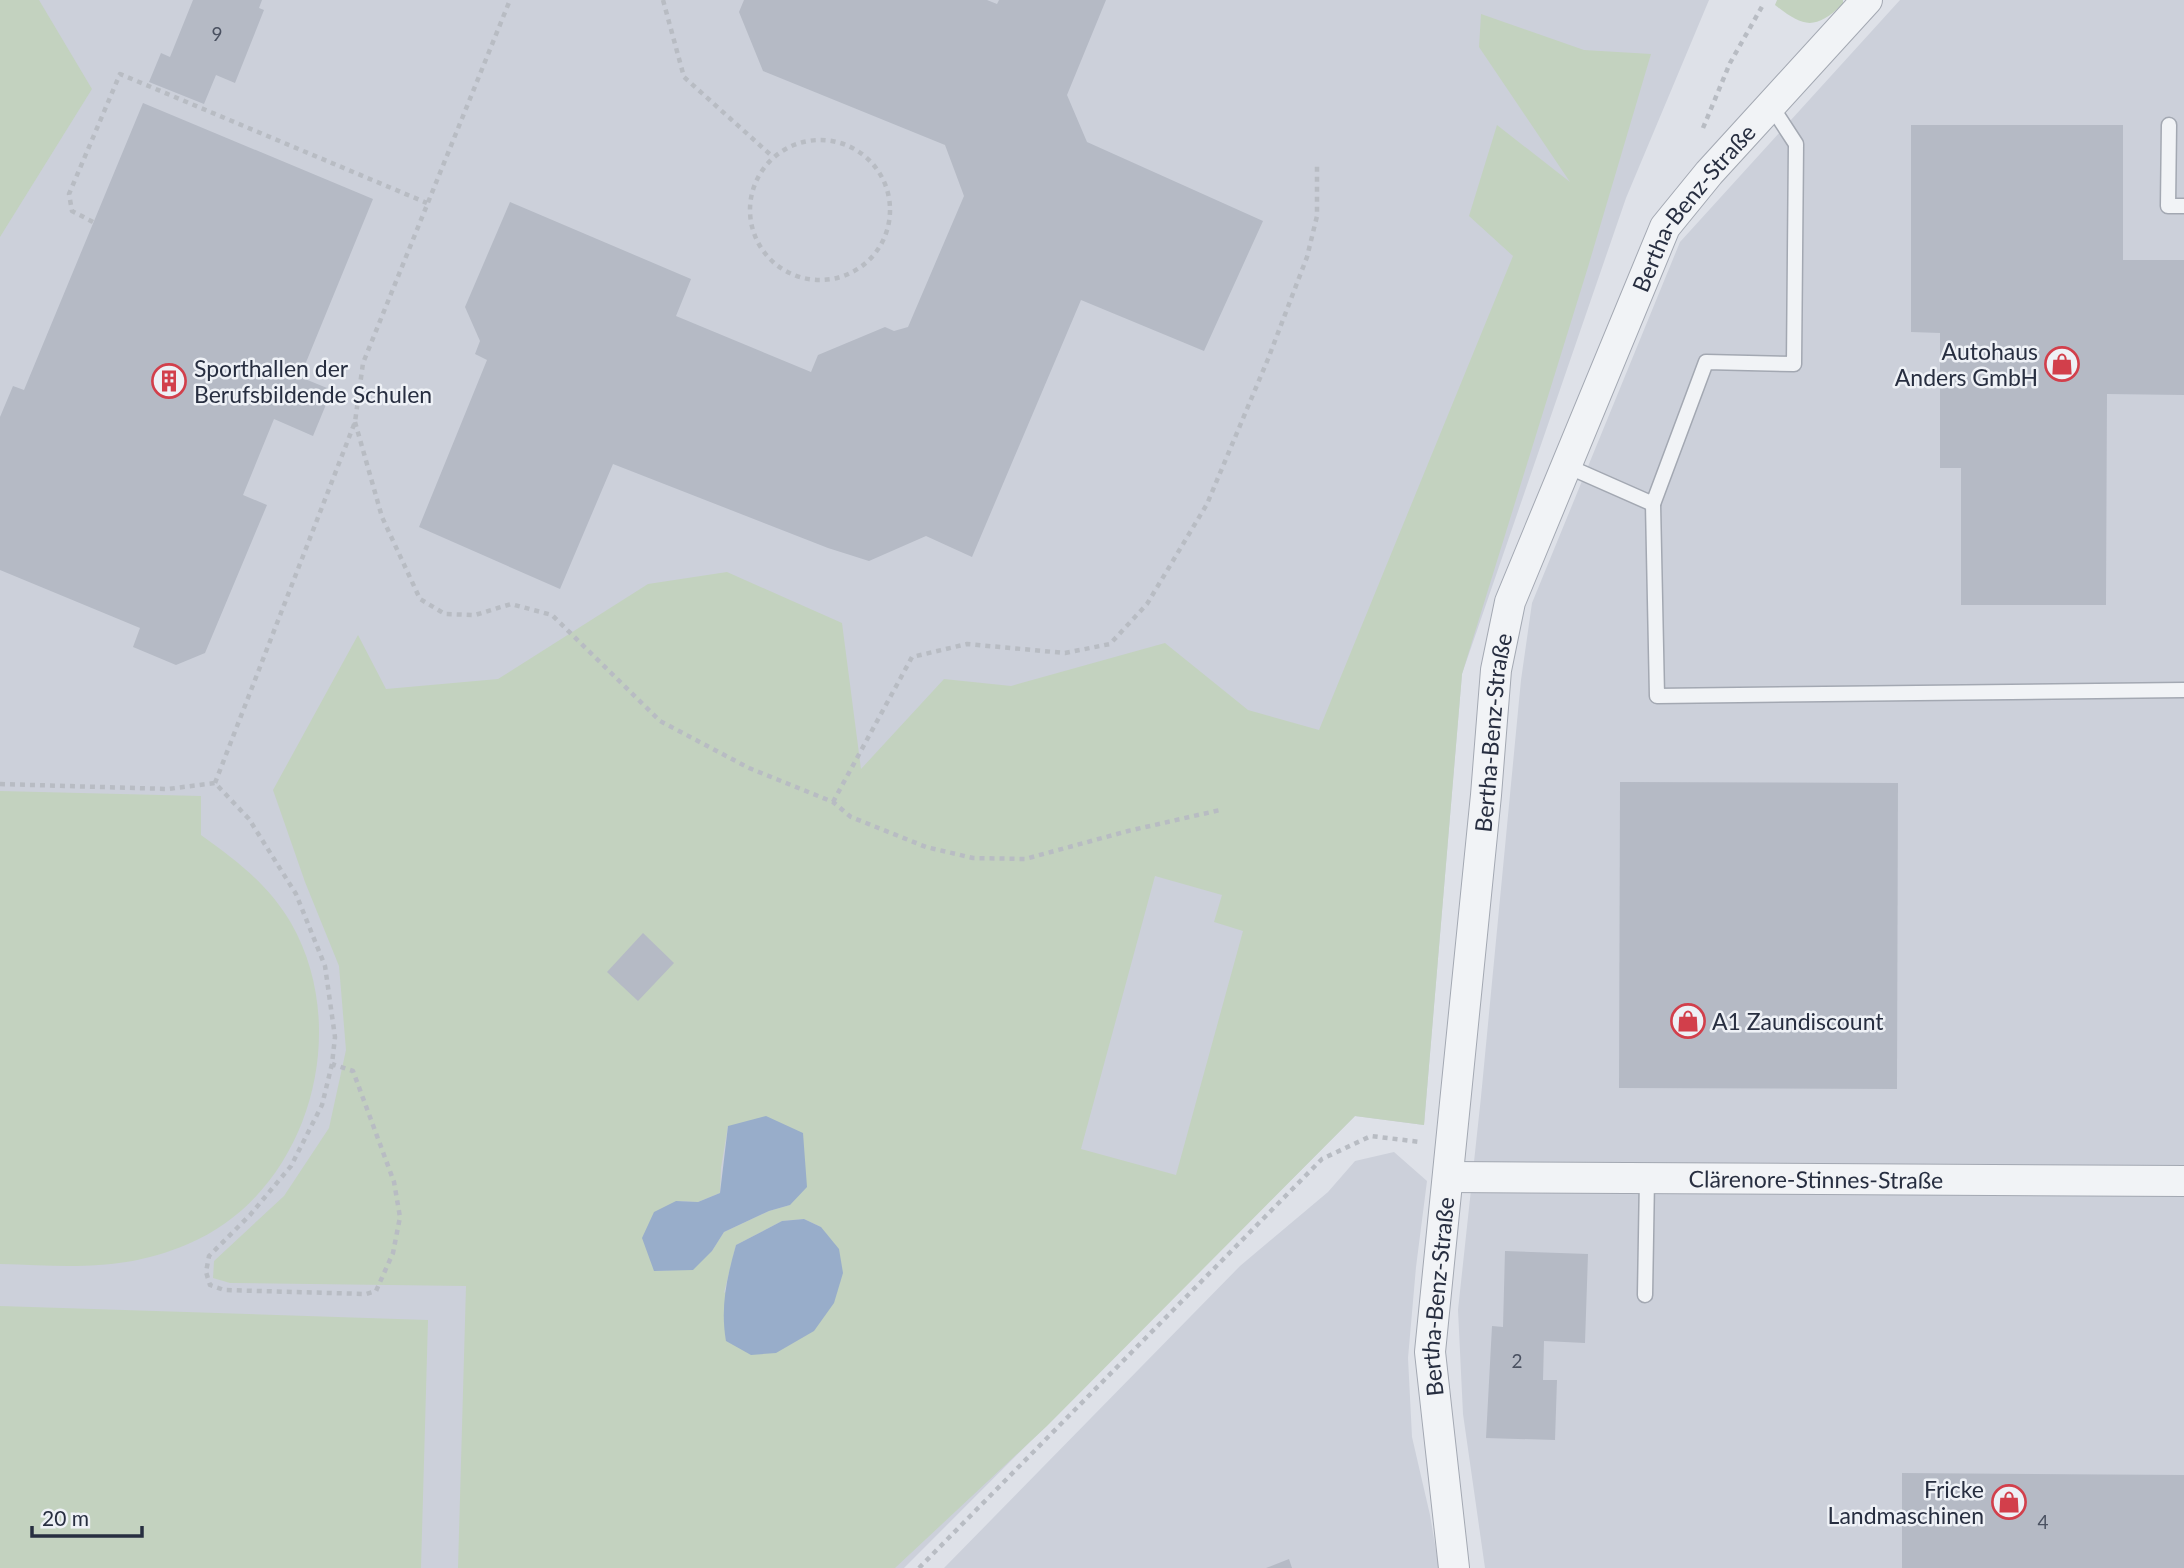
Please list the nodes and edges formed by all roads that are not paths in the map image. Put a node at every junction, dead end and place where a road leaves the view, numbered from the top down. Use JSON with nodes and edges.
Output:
{"nodes":[{"id":1,"x":1867,"y":0,"type":"edge"},
{"id":2,"x":1770,"y":104,"type":"junction"},
{"id":3,"x":2169,"y":125,"type":"dead end"},
{"id":4,"x":2184,"y":206,"type":"edge"},
{"id":5,"x":1567,"y":466,"type":"junction"},
{"id":6,"x":1653,"y":504,"type":"junction"},
{"id":7,"x":2184,"y":690,"type":"edge"},
{"id":8,"x":1448,"y":1177,"type":"junction"},
{"id":9,"x":1647,"y":1178,"type":"junction"},
{"id":10,"x":2184,"y":1181,"type":"edge"},
{"id":11,"x":1645,"y":1295,"type":"dead end"},
{"id":12,"x":1454,"y":1568,"type":"edge"}],
"edges":[{"from":1,"to":2,"type":"street","name":"Bertha-Benz-Straße"},
{"from":2,"to":5,"type":"street","name":"Bertha-Benz-Straße"},
{"from":2,"to":6,"type":"lane"},
{"from":3,"to":4,"type":"lane"},
{"from":5,"to":6,"type":"lane"},
{"from":5,"to":8,"type":"street","name":"Bertha-Benz-Straße"},
{"from":6,"to":7,"type":"lane"},
{"from":8,"to":9,"type":"street","name":"Clärenore-Stinnes-Straße"},
{"from":8,"to":12,"type":"street","name":"Bertha-Benz-Straße"},
{"from":9,"to":10,"type":"street","name":"Clärenore-Stinnes-Straße"},
{"from":9,"to":11,"type":"lane"}]}
